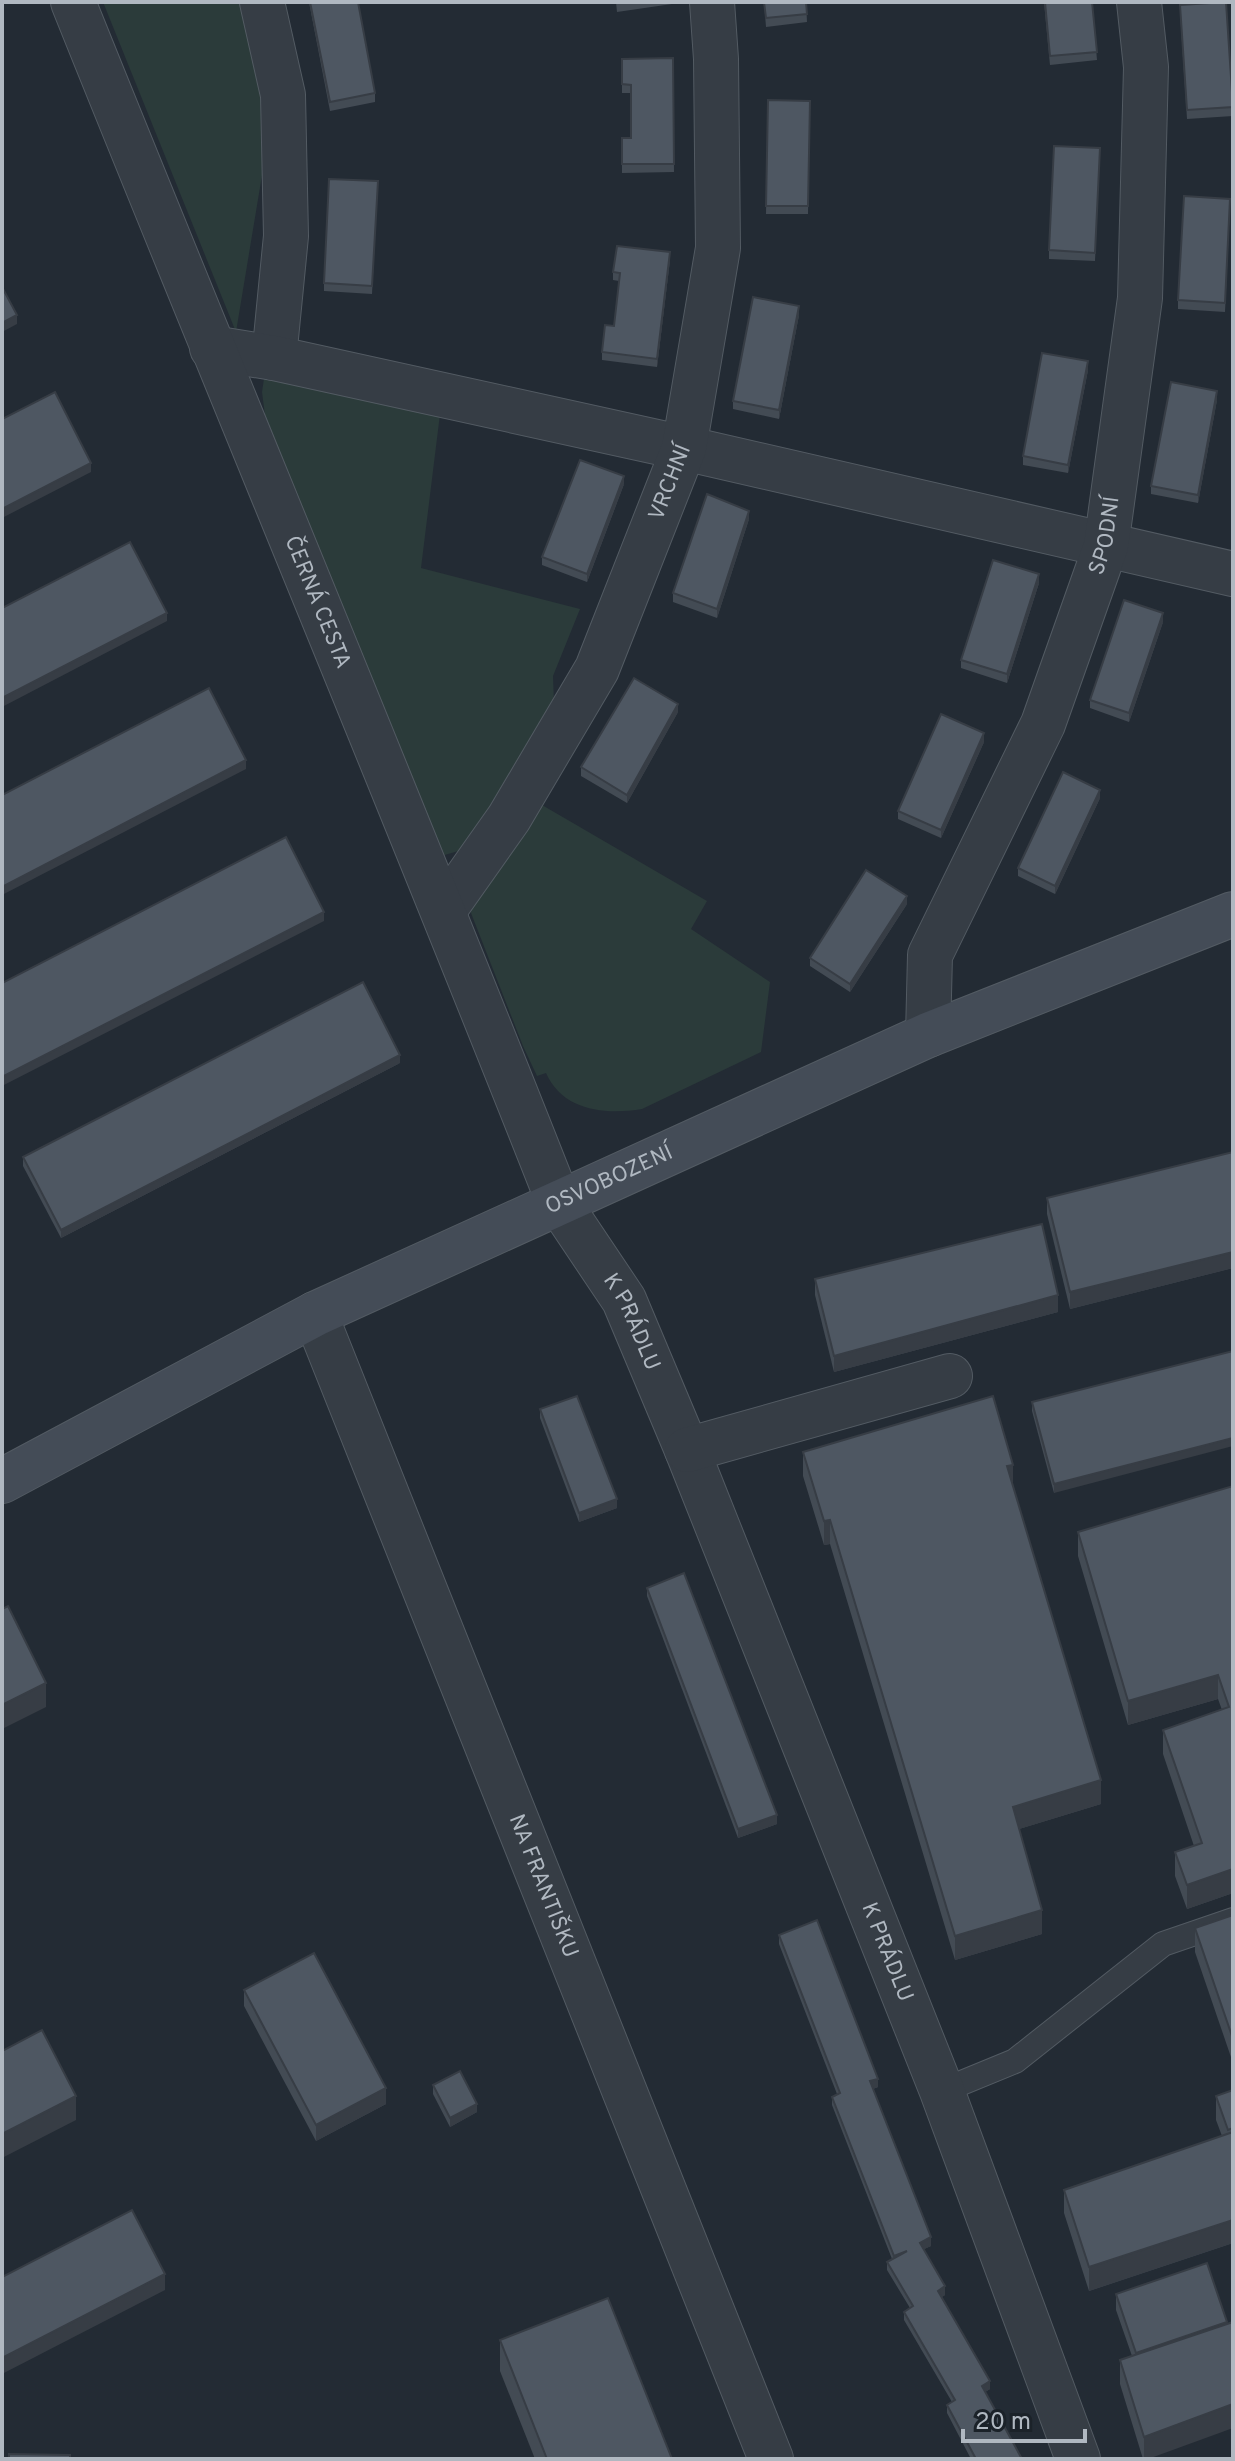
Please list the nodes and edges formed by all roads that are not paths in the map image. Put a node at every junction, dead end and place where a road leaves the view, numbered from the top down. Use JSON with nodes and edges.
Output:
{"nodes":[{"id":1,"x":73,"y":2,"type":"edge"},
{"id":2,"x":262,"y":2,"type":"edge"},
{"id":3,"x":712,"y":2,"type":"edge"},
{"id":4,"x":1139,"y":2,"type":"edge"},
{"id":5,"x":212,"y":348,"type":"junction"},
{"id":6,"x":274,"y":358,"type":"junction"},
{"id":7,"x":684,"y":448,"type":"junction"},
{"id":8,"x":1106,"y":546,"type":"junction"},
{"id":9,"x":1233,"y":574,"type":"edge"},
{"id":10,"x":444,"y":910,"type":"junction"},
{"id":11,"x":1233,"y":914,"type":"edge"},
{"id":12,"x":928,"y":1035,"type":"junction"},
{"id":13,"x":559,"y":1203,"type":"junction"},
{"id":14,"x":315,"y":1314,"type":"junction"},
{"id":15,"x":950,"y":1376,"type":"dead end"},
{"id":16,"x":687,"y":1450,"type":"junction"},
{"id":17,"x":2,"y":1481,"type":"edge"},
{"id":18,"x":1233,"y":1920,"type":"edge"},
{"id":19,"x":942,"y":2091,"type":"junction"},
{"id":20,"x":771,"y":2459,"type":"edge"},
{"id":21,"x":1078,"y":2459,"type":"edge"}],
"edges":[{"from":1,"to":5,"type":"street","name":"ČERNÁ CESTA"},
{"from":2,"to":6,"type":"street"},
{"from":3,"to":7,"type":"street","name":"VRCHNÍ"},
{"from":4,"to":8,"type":"street","name":"SPODNÍ"},
{"from":5,"to":6,"type":"street"},
{"from":5,"to":10,"type":"street","name":"ČERNÁ CESTA"},
{"from":6,"to":7,"type":"street"},
{"from":7,"to":8,"type":"street"},
{"from":7,"to":10,"type":"street","name":"VRCHNÍ"},
{"from":8,"to":9,"type":"street"},
{"from":8,"to":12,"type":"street","name":"SPODNÍ"},
{"from":10,"to":13,"type":"street","name":"ČERNÁ CESTA"},
{"from":11,"to":12,"type":"main road","name":"OSVOBOZENÍ"},
{"from":12,"to":13,"type":"main road","name":"OSVOBOZENÍ"},
{"from":13,"to":14,"type":"main road","name":"OSVOBOZENÍ"},
{"from":13,"to":16,"type":"street","name":"K PRÁDLU"},
{"from":14,"to":17,"type":"main road","name":"OSVOBOZENÍ"},
{"from":14,"to":20,"type":"street","name":"NA FRANTIŠKU"},
{"from":15,"to":16,"type":"street"},
{"from":16,"to":19,"type":"street","name":"K PRÁDLU"},
{"from":18,"to":19,"type":"lane"},
{"from":19,"to":21,"type":"street","name":"K PRÁDLU"}]}
